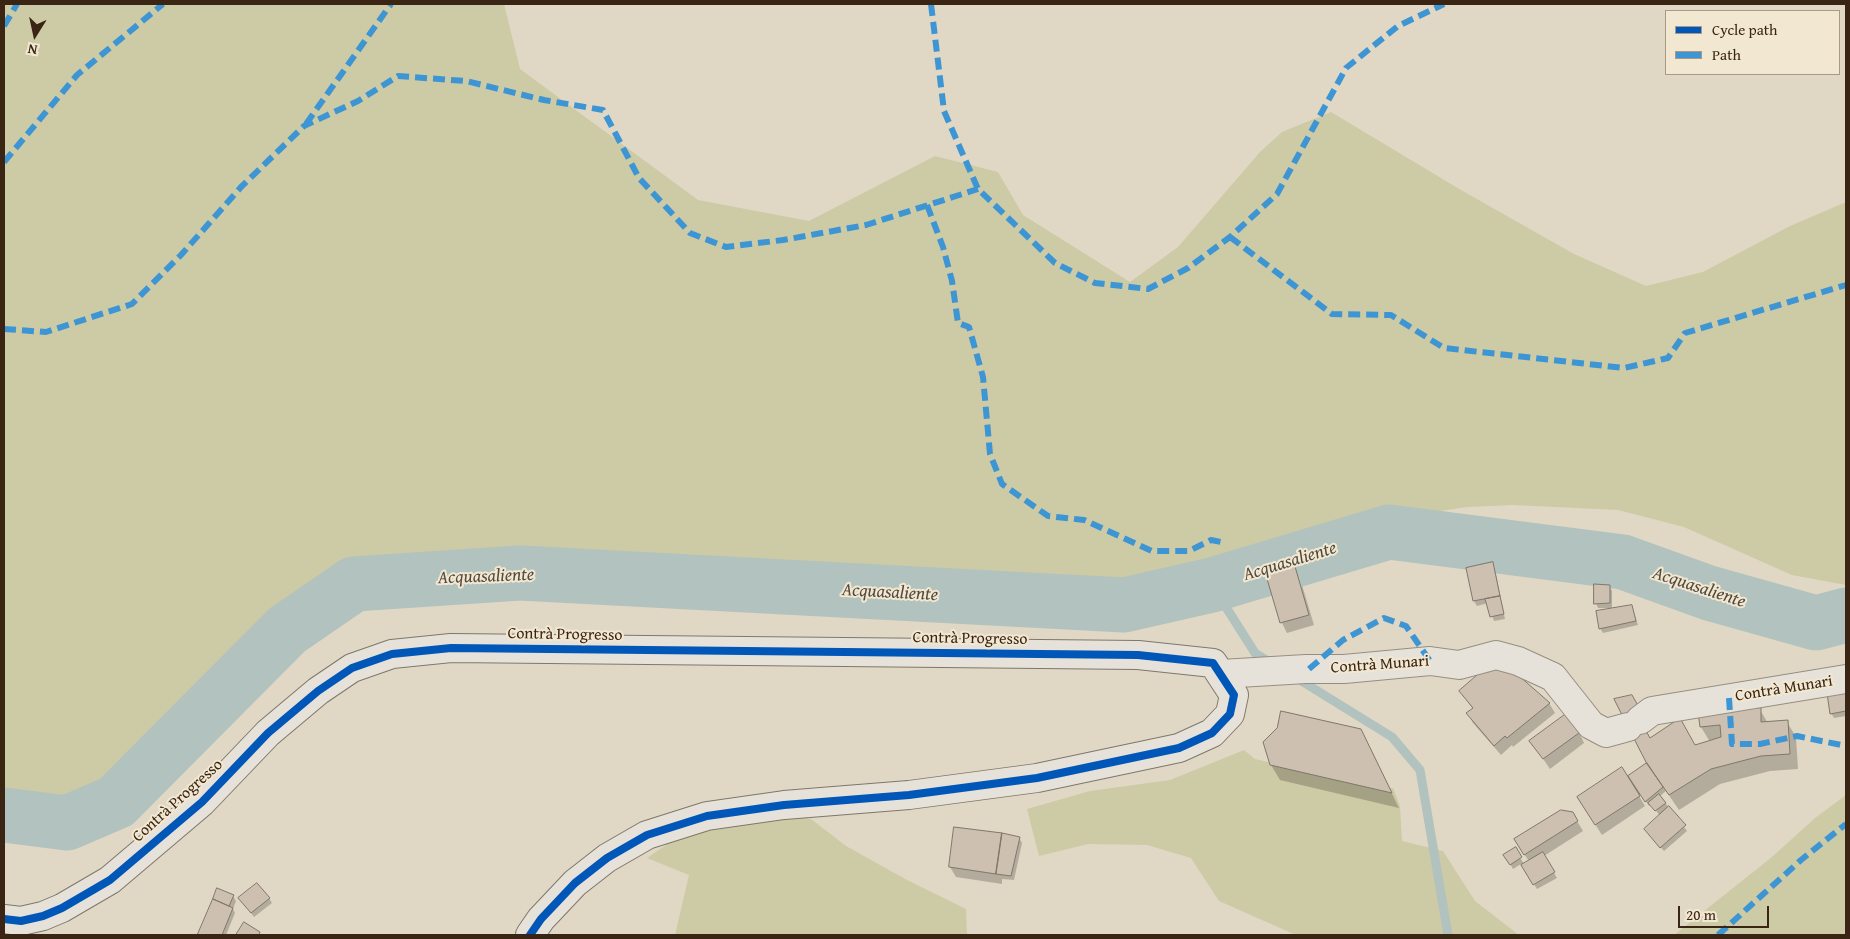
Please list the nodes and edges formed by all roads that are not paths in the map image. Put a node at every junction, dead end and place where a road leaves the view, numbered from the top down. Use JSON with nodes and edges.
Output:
{"nodes":[{"id":1,"x":1220,"y":674,"type":"junction"},
{"id":2,"x":1844,"y":679,"type":"edge"},
{"id":3,"x":4,"y":920,"type":"edge"},
{"id":4,"x":530,"y":935,"type":"edge"}],
"edges":[{"from":1,"to":2,"type":"street","name":"Contrà Munari"},
{"from":1,"to":3,"type":"street","name":"Contrà Progresso"},
{"from":1,"to":4,"type":"street","name":"Contrà Progresso"}]}
